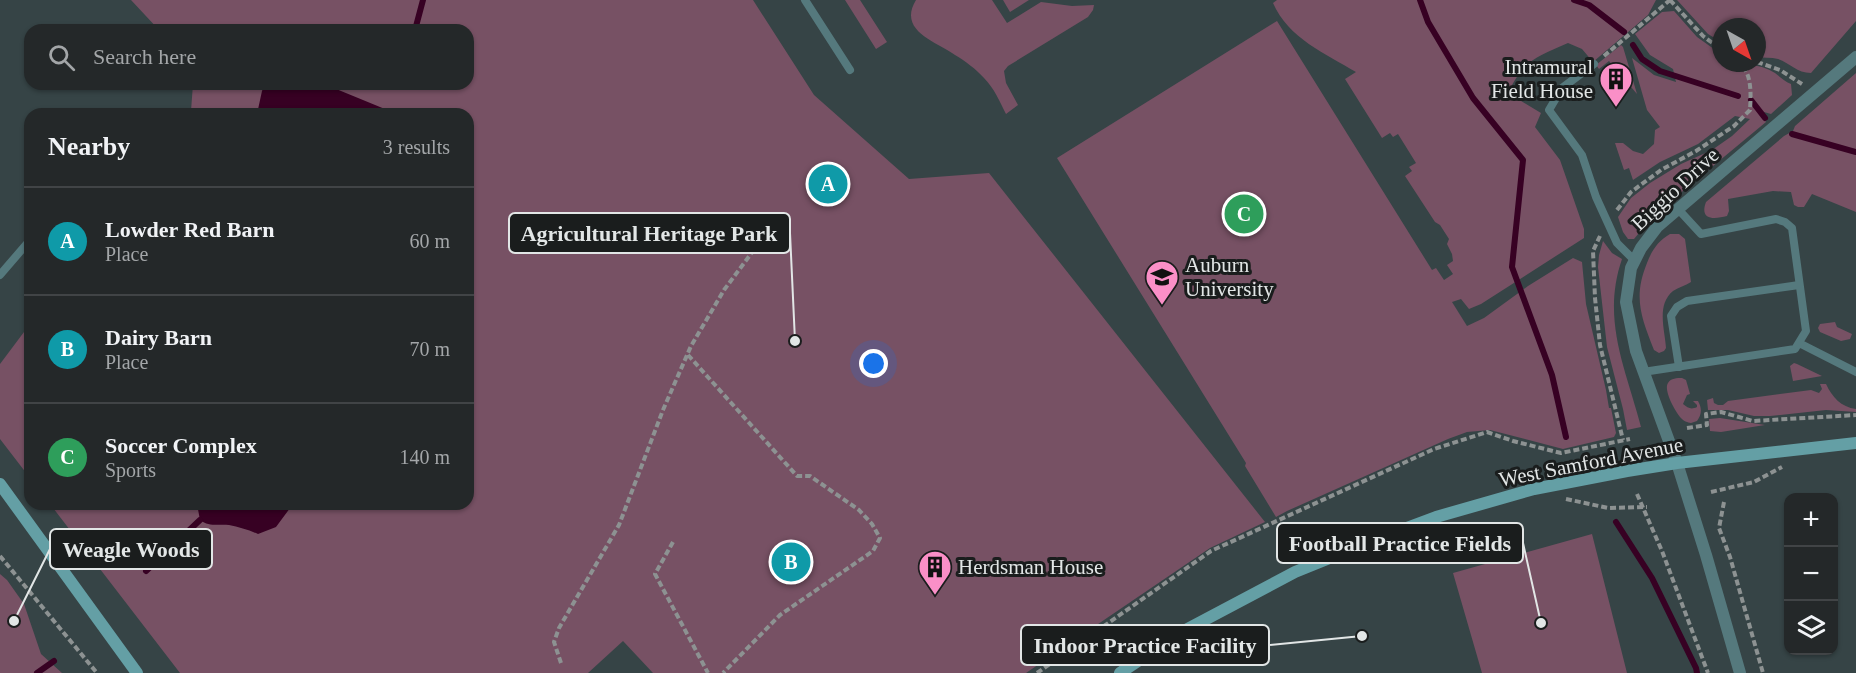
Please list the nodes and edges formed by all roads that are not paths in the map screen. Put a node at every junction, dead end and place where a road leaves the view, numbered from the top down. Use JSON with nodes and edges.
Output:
{"nodes":[{"id":1,"x":805,"y":0,"type":"edge"},
{"id":2,"x":1856,"y":57,"type":"edge"},
{"id":3,"x":1594,"y":64,"type":"road end"},
{"id":4,"x":850,"y":70,"type":"dead end"},
{"id":5,"x":1678,"y":209,"type":"junction"},
{"id":6,"x":24,"y":247,"type":"edge"},
{"id":7,"x":1635,"y":261,"type":"junction"},
{"id":8,"x":0,"y":275,"type":"edge"},
{"id":9,"x":1799,"y":285,"type":"junction"},
{"id":10,"x":1799,"y":343,"type":"junction"},
{"id":11,"x":1679,"y":367,"type":"junction"},
{"id":12,"x":1643,"y":372,"type":"junction"},
{"id":13,"x":1856,"y":372,"type":"edge"},
{"id":14,"x":1856,"y":443,"type":"edge"},
{"id":15,"x":1677,"y":463,"type":"junction"},
{"id":16,"x":0,"y":484,"type":"edge"},
{"id":17,"x":137,"y":673,"type":"edge"},
{"id":18,"x":1120,"y":673,"type":"edge"},
{"id":19,"x":1740,"y":673,"type":"edge"}],
"edges":[{"from":1,"to":4,"type":"lane"},
{"from":2,"to":5,"type":"street","name":"Biggio Drive"},
{"from":3,"to":7,"type":"lane"},
{"from":5,"to":7,"type":"street","name":"Biggio Drive"},
{"from":5,"to":9,"type":"lane"},
{"from":6,"to":8,"type":"lane"},
{"from":7,"to":12,"type":"street","name":"Biggio Drive"},
{"from":9,"to":10,"type":"lane"},
{"from":9,"to":11,"type":"lane"},
{"from":10,"to":11,"type":"lane"},
{"from":10,"to":13,"type":"lane"},
{"from":11,"to":12,"type":"lane"},
{"from":12,"to":15,"type":"street","name":"Biggio Drive"},
{"from":14,"to":15,"type":"street","name":"West Samford Avenue"},
{"from":15,"to":18,"type":"street","name":"West Samford Avenue"},
{"from":15,"to":19,"type":"street","name":"Biggio Drive"},
{"from":16,"to":17,"type":"street"}]}
